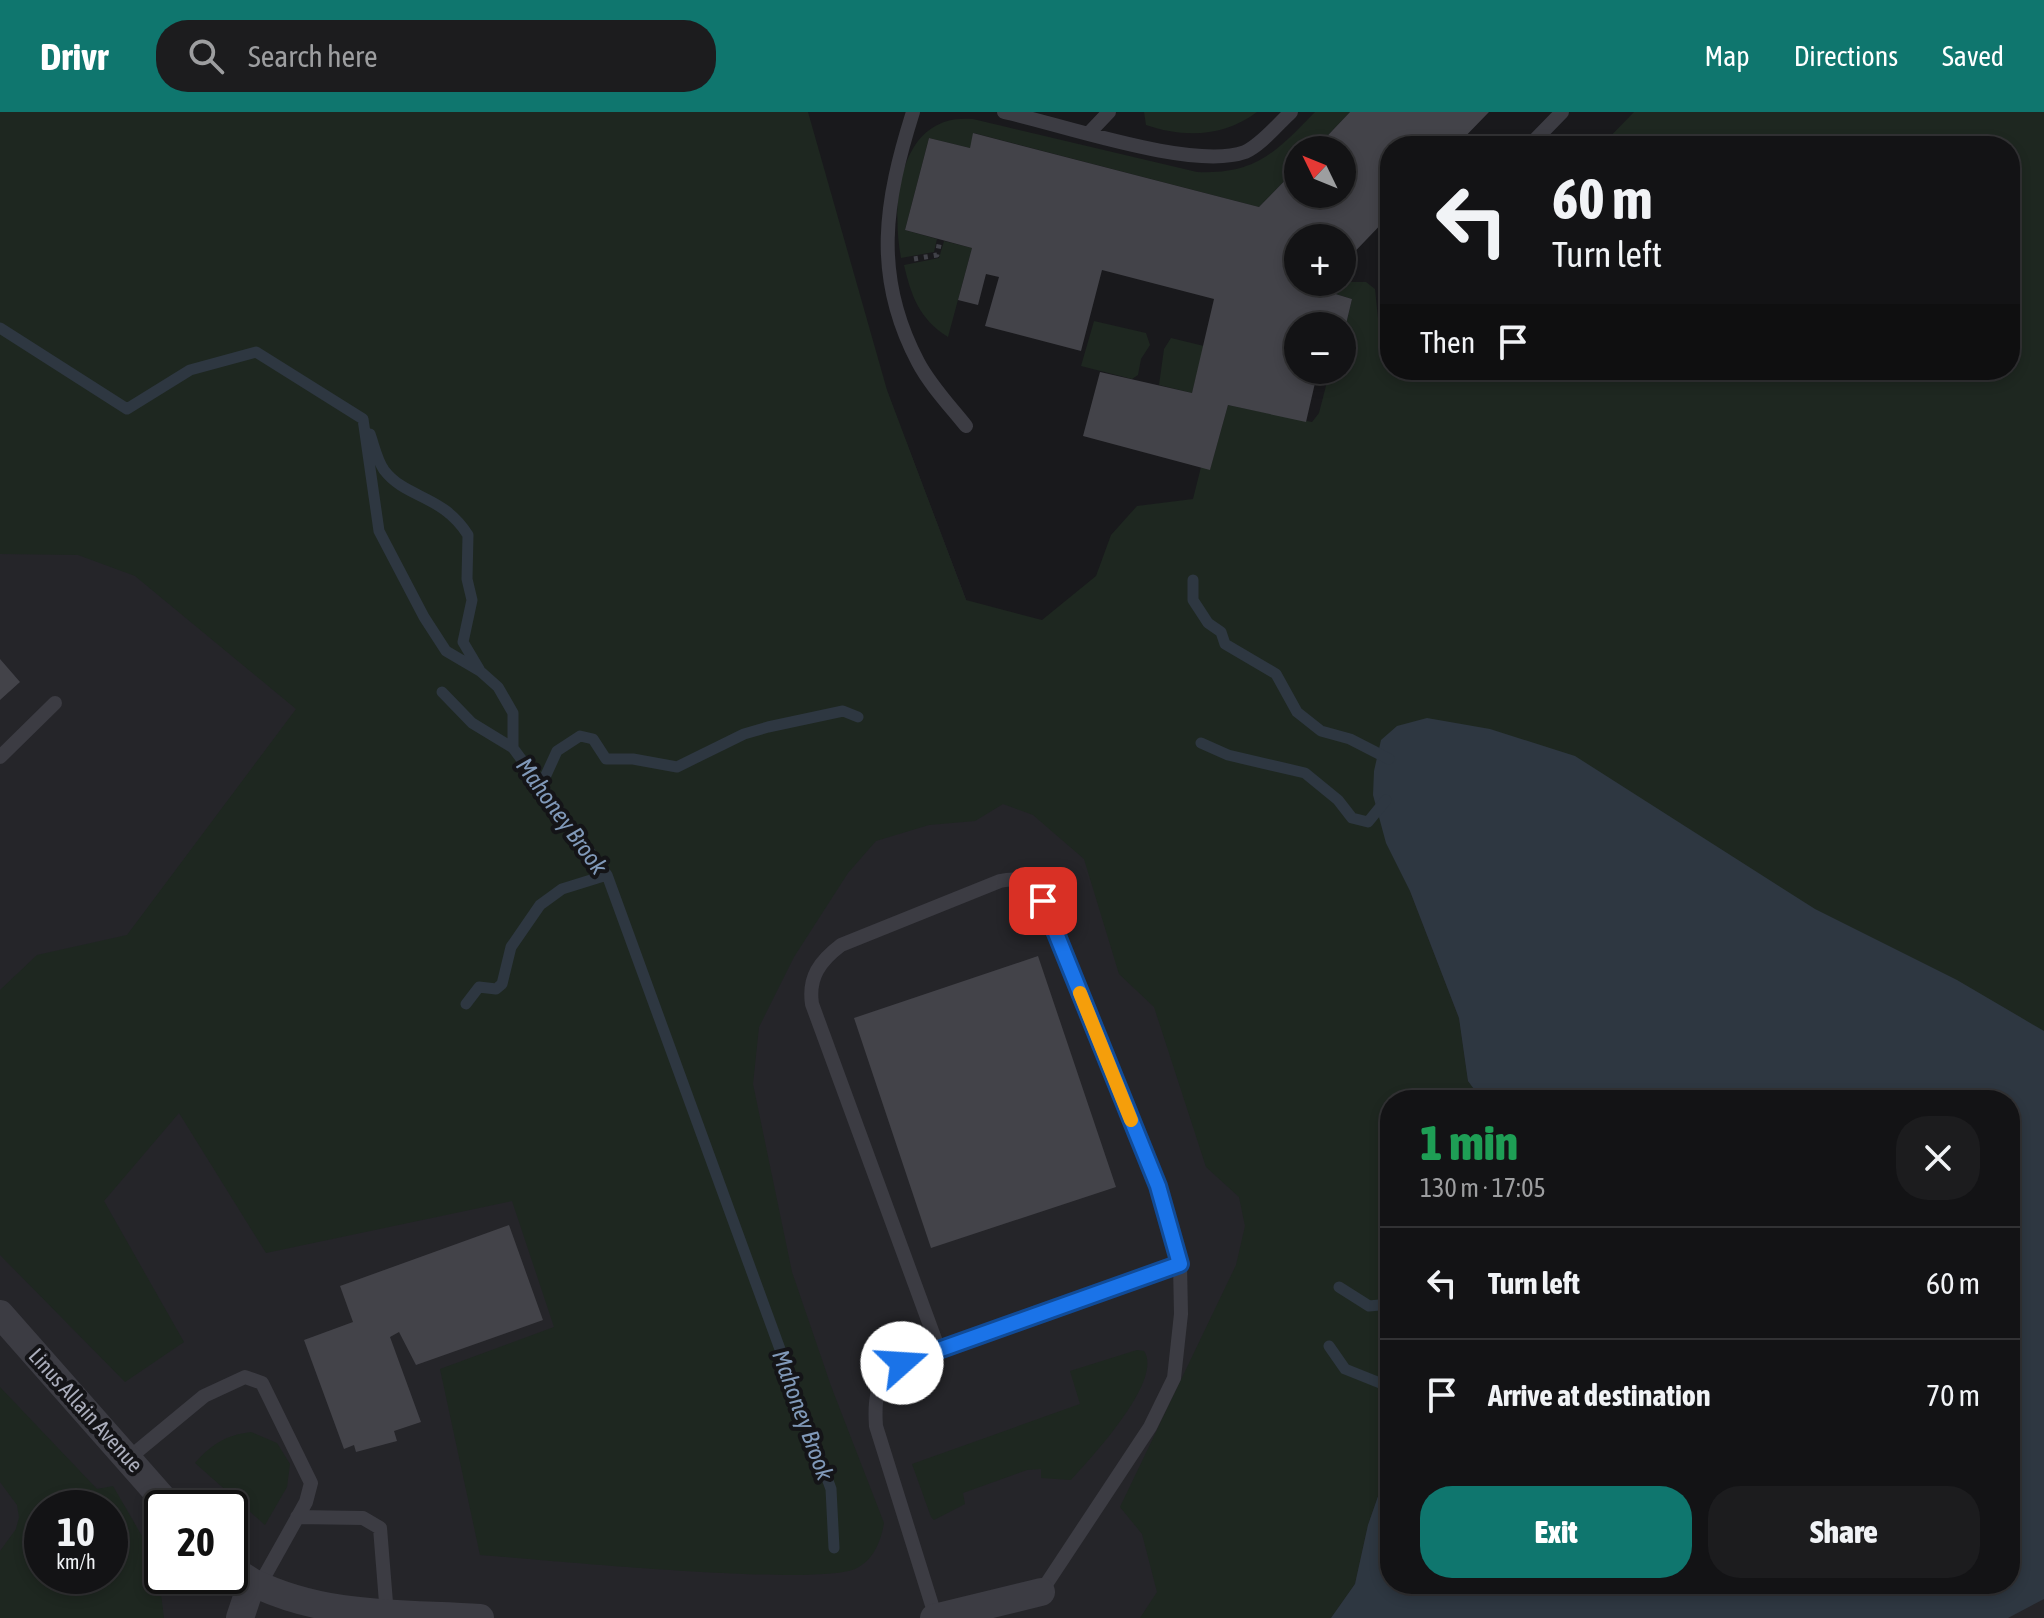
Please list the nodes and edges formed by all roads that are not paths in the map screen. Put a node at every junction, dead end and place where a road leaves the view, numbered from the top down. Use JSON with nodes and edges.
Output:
{"nodes":[{"id":1,"x":913,"y":112,"type":"edge"},
{"id":2,"x":1004,"y":112,"type":"edge"},
{"id":3,"x":1109,"y":112,"type":"edge"},
{"id":4,"x":1291,"y":112,"type":"edge"},
{"id":5,"x":1562,"y":112,"type":"edge"},
{"id":6,"x":1089,"y":133,"type":"junction"},
{"id":7,"x":1539,"y":136,"type":"edge"},
{"id":8,"x":966,"y":426,"type":"dead end"},
{"id":9,"x":55,"y":703,"type":"dead end"},
{"id":10,"x":0,"y":757,"type":"edge"},
{"id":11,"x":1180,"y":1264,"type":"junction"},
{"id":12,"x":0,"y":1314,"type":"edge"},
{"id":13,"x":939,"y":1350,"type":"junction"},
{"id":14,"x":129,"y":1458,"type":"junction"},
{"id":15,"x":156,"y":1490,"type":"edge"},
{"id":16,"x":297,"y":1517,"type":"junction"},
{"id":17,"x":248,"y":1578,"type":"edge"},
{"id":18,"x":248,"y":1579,"type":"edge"},
{"id":19,"x":1041,"y":1592,"type":"joint"},
{"id":20,"x":244,"y":1594,"type":"edge"},
{"id":21,"x":387,"y":1615,"type":"junction"},
{"id":22,"x":351,"y":1616,"type":"edge"},
{"id":23,"x":240,"y":1618,"type":"edge"},
{"id":24,"x":480,"y":1618,"type":"edge"},
{"id":25,"x":935,"y":1618,"type":"edge"}],
"edges":[{"from":1,"to":8,"type":"lane"},
{"from":2,"to":6,"type":"lane"},
{"from":3,"to":6,"type":"lane"},
{"from":4,"to":6,"type":"lane"},
{"from":5,"to":7,"type":"lane"},
{"from":9,"to":10,"type":"lane"},
{"from":11,"to":13,"type":"lane"},
{"from":11,"to":13,"type":"lane"},
{"from":11,"to":19,"type":"lane"},
{"from":12,"to":14,"type":"street","name":"Linus Allain Avenue"},
{"from":13,"to":25,"type":"lane"},
{"from":14,"to":15,"type":"street","name":"Linus Allain Avenue"},
{"from":14,"to":16,"type":"lane"},
{"from":16,"to":17,"type":"lane"},
{"from":16,"to":21,"type":"lane"},
{"from":18,"to":22,"type":"street"},
{"from":19,"to":25,"type":"street"},
{"from":20,"to":23,"type":"street"},
{"from":21,"to":22,"type":"street"},
{"from":21,"to":24,"type":"street"}]}
